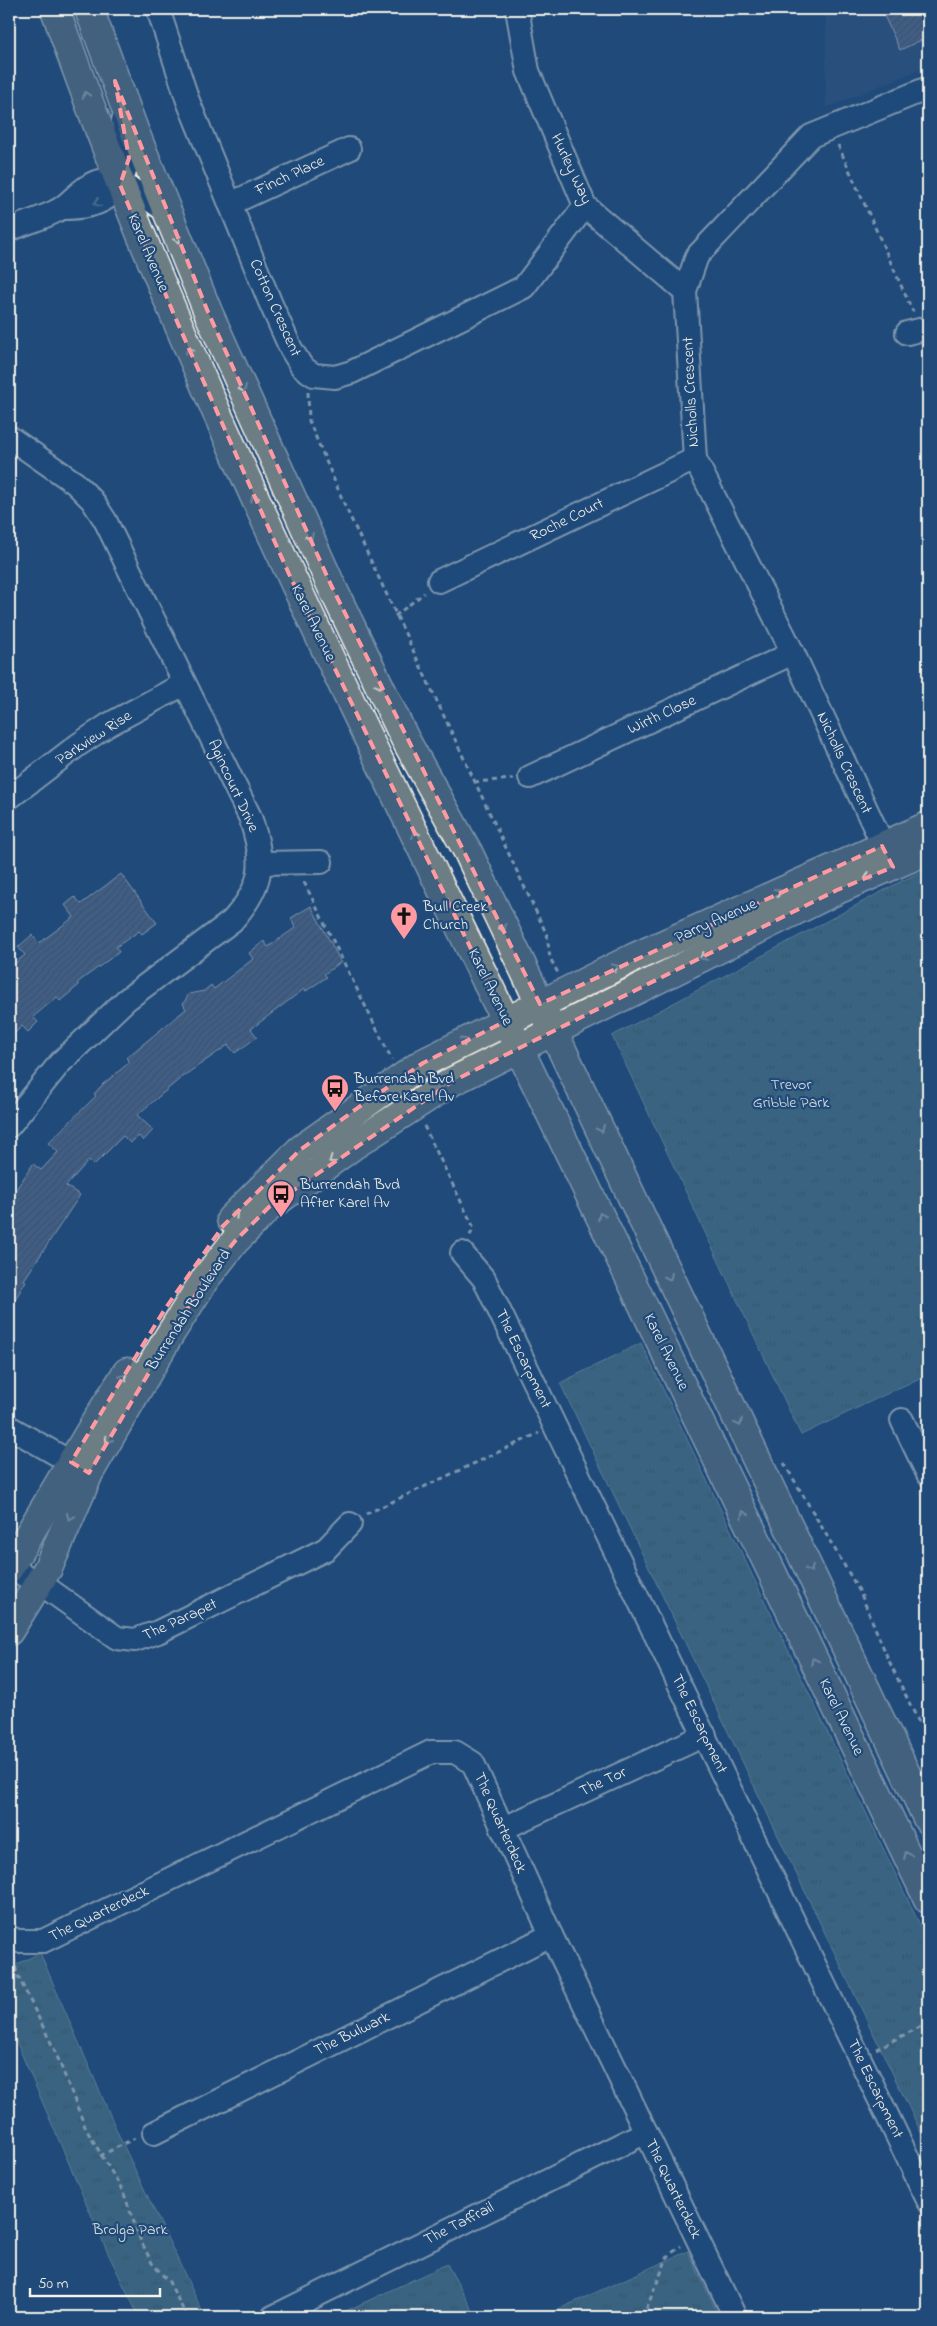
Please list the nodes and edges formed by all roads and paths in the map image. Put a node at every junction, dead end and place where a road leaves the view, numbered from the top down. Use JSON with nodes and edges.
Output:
{"nodes":[{"id":1,"x":55,"y":9,"type":"edge"},
{"id":2,"x":89,"y":9,"type":"edge"},
{"id":3,"x":158,"y":9,"type":"edge"},
{"id":4,"x":517,"y":9,"type":"edge"},
{"id":5,"x":115,"y":81,"type":"junction"},
{"id":6,"x":928,"y":88,"type":"edge"},
{"id":7,"x":830,"y":128,"type":"junction"},
{"id":8,"x":349,"y":149,"type":"dead end"},
{"id":9,"x":120,"y":185,"type":"junction"},
{"id":10,"x":230,"y":204,"type":"junction"},
{"id":11,"x":585,"y":206,"type":"junction"},
{"id":12,"x":167,"y":212,"type":"junction"},
{"id":13,"x":9,"y":230,"type":"edge"},
{"id":14,"x":685,"y":291,"type":"junction"},
{"id":15,"x":919,"y":331,"type":"edge"},
{"id":16,"x":314,"y":375,"type":"junction"},
{"id":17,"x":9,"y":437,"type":"edge"},
{"id":18,"x":695,"y":459,"type":"junction"},
{"id":19,"x":439,"y":581,"type":"joint"},
{"id":20,"x":395,"y":616,"type":"junction"},
{"id":21,"x":793,"y":653,"type":"junction"},
{"id":22,"x":184,"y":684,"type":"junction"},
{"id":23,"x":530,"y":777,"type":"joint"},
{"id":24,"x":474,"y":782,"type":"junction"},
{"id":25,"x":9,"y":798,"type":"edge"},
{"id":26,"x":928,"y":826,"type":"edge"},
{"id":27,"x":928,"y":850,"type":"edge"},
{"id":28,"x":888,"y":856,"type":"junction"},
{"id":29,"x":321,"y":862,"type":"dead end"},
{"id":30,"x":261,"y":863,"type":"junction"},
{"id":31,"x":295,"y":863,"type":"junction"},
{"id":32,"x":559,"y":980,"type":"dead end"},
{"id":33,"x":540,"y":1004,"type":"junction"},
{"id":34,"x":506,"y":1021,"type":"junction"},
{"id":35,"x":553,"y":1030,"type":"junction"},
{"id":36,"x":519,"y":1048,"type":"junction"},
{"id":37,"x":395,"y":1067,"type":"dead end"},
{"id":38,"x":422,"y":1122,"type":"dead end"},
{"id":39,"x":9,"y":1126,"type":"edge"},
{"id":40,"x":462,"y":1254,"type":"joint"},
{"id":41,"x":902,"y":1420,"type":"dead end"},
{"id":42,"x":555,"y":1425,"type":"junction"},
{"id":43,"x":9,"y":1427,"type":"edge"},
{"id":44,"x":80,"y":1468,"type":"junction"},
{"id":45,"x":928,"y":1474,"type":"edge"},
{"id":46,"x":350,"y":1524,"type":"joint"},
{"id":47,"x":9,"y":1567,"type":"edge"},
{"id":48,"x":39,"y":1583,"type":"junction"},
{"id":49,"x":9,"y":1631,"type":"edge"},
{"id":50,"x":704,"y":1735,"type":"junction"},
{"id":51,"x":928,"y":1820,"type":"edge"},
{"id":52,"x":502,"y":1829,"type":"junction"},
{"id":53,"x":928,"y":1899,"type":"edge"},
{"id":54,"x":551,"y":1935,"type":"junction"},
{"id":55,"x":12,"y":1944,"type":"edge"},
{"id":56,"x":928,"y":2023,"type":"edge"},
{"id":57,"x":860,"y":2058,"type":"junction"},
{"id":58,"x":646,"y":2132,"type":"junction"},
{"id":59,"x":154,"y":2133,"type":"joint"},
{"id":60,"x":100,"y":2156,"type":"junction"},
{"id":61,"x":928,"y":2200,"type":"edge"},
{"id":62,"x":698,"y":2238,"type":"junction"},
{"id":63,"x":187,"y":2317,"type":"edge"},
{"id":64,"x":273,"y":2317,"type":"edge"},
{"id":65,"x":643,"y":2317,"type":"edge"},
{"id":66,"x":735,"y":2317,"type":"edge"}],
"edges":[{"from":9,"to":1,"type":"main road","name":"Karel Avenue","one_way":true},
{"from":2,"to":5,"type":"main road","name":"Karel Avenue"},
{"from":3,"to":10,"type":"street","name":"Cotton Crescent"},
{"from":4,"to":11,"type":"street","name":"Hurley Way"},
{"from":5,"to":9,"type":"street"},
{"from":5,"to":12,"type":"main road","name":"Karel Avenue"},
{"from":6,"to":7,"type":"street","name":"Nicholls Crescent"},
{"from":7,"to":14,"type":"street","name":"Nicholls Crescent"},
{"from":7,"to":15,"type":"path"},
{"from":8,"to":10,"type":"street","name":"Finch Place"},
{"from":9,"to":12,"type":"street"},
{"from":9,"to":13,"type":"street"},
{"from":34,"to":9,"type":"main road","name":"Karel Avenue","one_way":true},
{"from":10,"to":16,"type":"street","name":"Cotton Crescent"},
{"from":11,"to":14,"type":"street","name":"Hurley Way"},
{"from":11,"to":16,"type":"street"},
{"from":12,"to":33,"type":"main road","name":"Karel Avenue","one_way":true},
{"from":14,"to":18,"type":"street","name":"Nicholls Crescent"},
{"from":16,"to":20,"type":"path"},
{"from":17,"to":22,"type":"street","name":"Agincourt Drive"},
{"from":18,"to":19,"type":"street","name":"Roche Court"},
{"from":18,"to":21,"type":"street","name":"Nicholls Crescent"},
{"from":19,"to":20,"type":"path"},
{"from":20,"to":24,"type":"path"},
{"from":21,"to":23,"type":"street","name":"Wirth Close"},
{"from":21,"to":28,"type":"street","name":"Nicholls Crescent"},
{"from":22,"to":25,"type":"street","name":"Parkview Rise"},
{"from":22,"to":30,"type":"street","name":"Agincourt Drive"},
{"from":23,"to":24,"type":"path"},
{"from":24,"to":32,"type":"path"},
{"from":26,"to":28,"type":"main road","name":"Parry Avenue"},
{"from":27,"to":28,"type":"main road","name":"Parry Avenue"},
{"from":33,"to":28,"type":"main road","name":"Parry Avenue","one_way":true},
{"from":28,"to":35,"type":"main road","name":"Parry Avenue","one_way":true},
{"from":29,"to":31,"type":"street"},
{"from":30,"to":31,"type":"street"},
{"from":30,"to":39,"type":"street","name":"Agincourt Drive"},
{"from":31,"to":37,"type":"path"},
{"from":33,"to":34,"type":"main road","name":"Parry Avenue"},
{"from":33,"to":35,"type":"main road","name":"Karel Avenue"},
{"from":34,"to":36,"type":"main road","name":"Karel Avenue"},
{"from":44,"to":34,"type":"main road","name":"Burrendah Boulevard","one_way":true},
{"from":35,"to":36,"type":"main road","name":"Parry Avenue"},
{"from":35,"to":51,"type":"main road","name":"Karel Avenue","one_way":true},
{"from":36,"to":44,"type":"main road","name":"Burrendah Boulevard","one_way":true},
{"from":53,"to":36,"type":"main road","name":"Karel Avenue","one_way":true},
{"from":38,"to":40,"type":"path"},
{"from":40,"to":42,"type":"street","name":"The Escarpment"},
{"from":41,"to":45,"type":"street"},
{"from":42,"to":46,"type":"path"},
{"from":42,"to":50,"type":"street","name":"The Escarpment"},
{"from":43,"to":44,"type":"street"},
{"from":44,"to":47,"type":"main road","name":"Burrendah Boulevard"},
{"from":44,"to":48,"type":"main road","name":"Burrendah Boulevard","one_way":true},
{"from":46,"to":48,"type":"street","name":"The Parapet"},
{"from":47,"to":48,"type":"street","name":"The Parapet"},
{"from":48,"to":49,"type":"main road","name":"Burrendah Boulevard"},
{"from":50,"to":52,"type":"street","name":"The Tor"},
{"from":50,"to":57,"type":"street","name":"The Escarpment"},
{"from":52,"to":54,"type":"street","name":"The Quarterdeck"},
{"from":52,"to":55,"type":"street","name":"The Quarterdeck"},
{"from":54,"to":58,"type":"street","name":"The Quarterdeck"},
{"from":54,"to":59,"type":"street","name":"The Bulwark"},
{"from":55,"to":60,"type":"path"},
{"from":56,"to":57,"type":"path"},
{"from":57,"to":61,"type":"street","name":"The Escarpment"},
{"from":58,"to":62,"type":"street","name":"The Quarterdeck"},
{"from":58,"to":64,"type":"street","name":"The Taffrail"},
{"from":59,"to":60,"type":"path"},
{"from":60,"to":63,"type":"path"},
{"from":62,"to":65,"type":"path"},
{"from":62,"to":66,"type":"street","name":"The Quarterdeck"}]}
